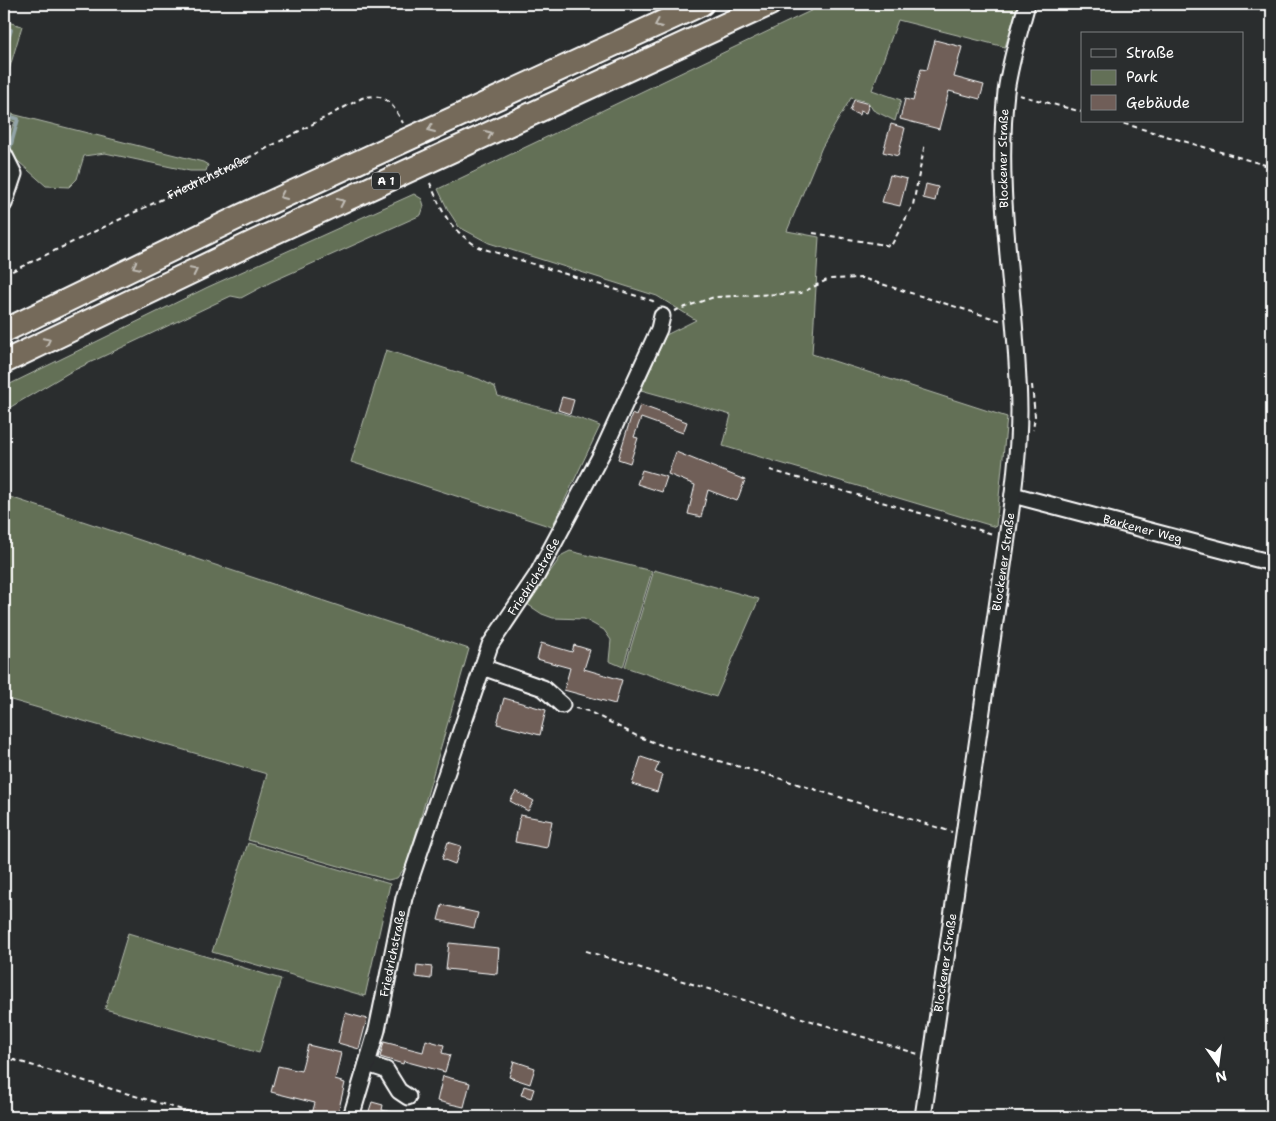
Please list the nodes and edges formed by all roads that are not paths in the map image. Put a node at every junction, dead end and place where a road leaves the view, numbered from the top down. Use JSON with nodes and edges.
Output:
{"nodes":[{"id":1,"x":702,"y":4,"type":"edge"},
{"id":2,"x":770,"y":4,"type":"edge"},
{"id":3,"x":1027,"y":4,"type":"edge"},
{"id":4,"x":4,"y":154,"type":"edge"},
{"id":5,"x":4,"y":204,"type":"edge"},
{"id":6,"x":662,"y":316,"type":"road end"},
{"id":7,"x":4,"y":330,"type":"edge"},
{"id":8,"x":4,"y":362,"type":"edge"},
{"id":9,"x":1013,"y":495,"type":"junction"},
{"id":10,"x":1272,"y":563,"type":"edge"},
{"id":11,"x":482,"y":667,"type":"junction"},
{"id":12,"x":562,"y":705,"type":"road end"},
{"id":13,"x":367,"y":1064,"type":"junction"},
{"id":14,"x":408,"y":1097,"type":"dead end"},
{"id":15,"x":351,"y":1117,"type":"edge"},
{"id":16,"x":923,"y":1117,"type":"edge"}],
"edges":[{"from":1,"to":7,"type":"highway","number":"A 1","one_way":true},
{"from":8,"to":2,"type":"highway","number":"A 1","one_way":true},
{"from":3,"to":9,"type":"street","name":"Blockener Straße"},
{"from":4,"to":5,"type":"street"},
{"from":6,"to":11,"type":"street","name":"Friedrichstraße"},
{"from":9,"to":10,"type":"street","name":"Barkener Weg"},
{"from":9,"to":16,"type":"street","name":"Blockener Straße"},
{"from":11,"to":12,"type":"street"},
{"from":11,"to":13,"type":"street","name":"Friedrichstraße"},
{"from":13,"to":14,"type":"street"},
{"from":13,"to":15,"type":"street","name":"Friedrichstraße"}]}
